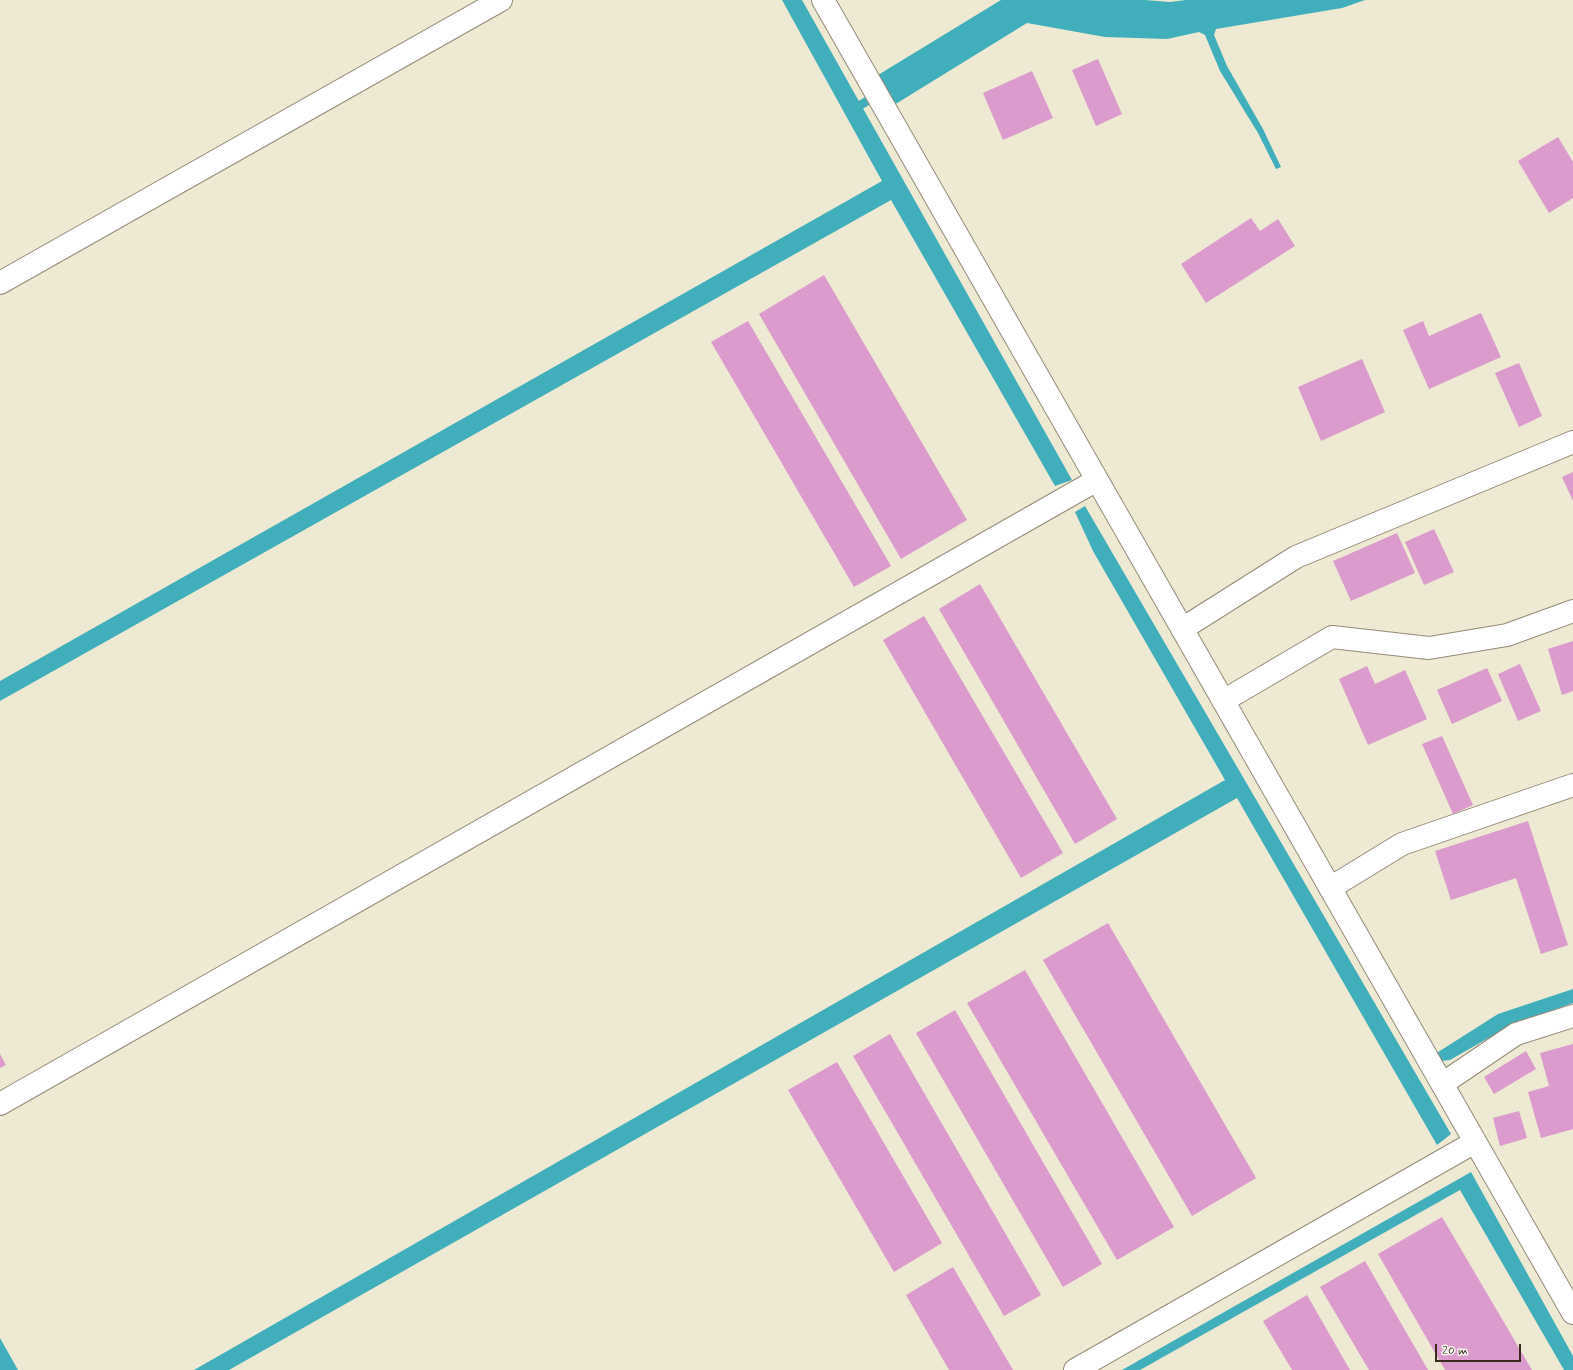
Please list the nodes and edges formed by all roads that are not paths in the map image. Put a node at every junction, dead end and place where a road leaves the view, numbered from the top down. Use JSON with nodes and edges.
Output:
{"nodes":[{"id":1,"x":500,"y":0,"type":"edge"},
{"id":2,"x":823,"y":0,"type":"edge"},
{"id":3,"x":0,"y":284,"type":"edge"},
{"id":4,"x":1573,"y":442,"type":"edge"},
{"id":5,"x":1097,"y":480,"type":"junction"},
{"id":6,"x":1573,"y":612,"type":"edge"},
{"id":7,"x":1182,"y":629,"type":"junction"},
{"id":8,"x":1223,"y":701,"type":"junction"},
{"id":9,"x":1573,"y":785,"type":"edge"},
{"id":10,"x":1330,"y":888,"type":"junction"},
{"id":11,"x":1573,"y":1016,"type":"edge"},
{"id":12,"x":1442,"y":1084,"type":"junction"},
{"id":13,"x":0,"y":1104,"type":"edge"},
{"id":14,"x":1475,"y":1142,"type":"junction"},
{"id":15,"x":1573,"y":1313,"type":"edge"},
{"id":16,"x":1075,"y":1370,"type":"edge"}],
"edges":[{"from":1,"to":3,"type":"street"},
{"from":2,"to":5,"type":"street"},
{"from":4,"to":7,"type":"street"},
{"from":5,"to":7,"type":"street"},
{"from":5,"to":13,"type":"street"},
{"from":6,"to":8,"type":"street"},
{"from":7,"to":8,"type":"street"},
{"from":8,"to":10,"type":"street"},
{"from":9,"to":10,"type":"street"},
{"from":10,"to":12,"type":"street"},
{"from":11,"to":12,"type":"street"},
{"from":12,"to":14,"type":"street"},
{"from":14,"to":15,"type":"street"},
{"from":14,"to":16,"type":"street"}]}
